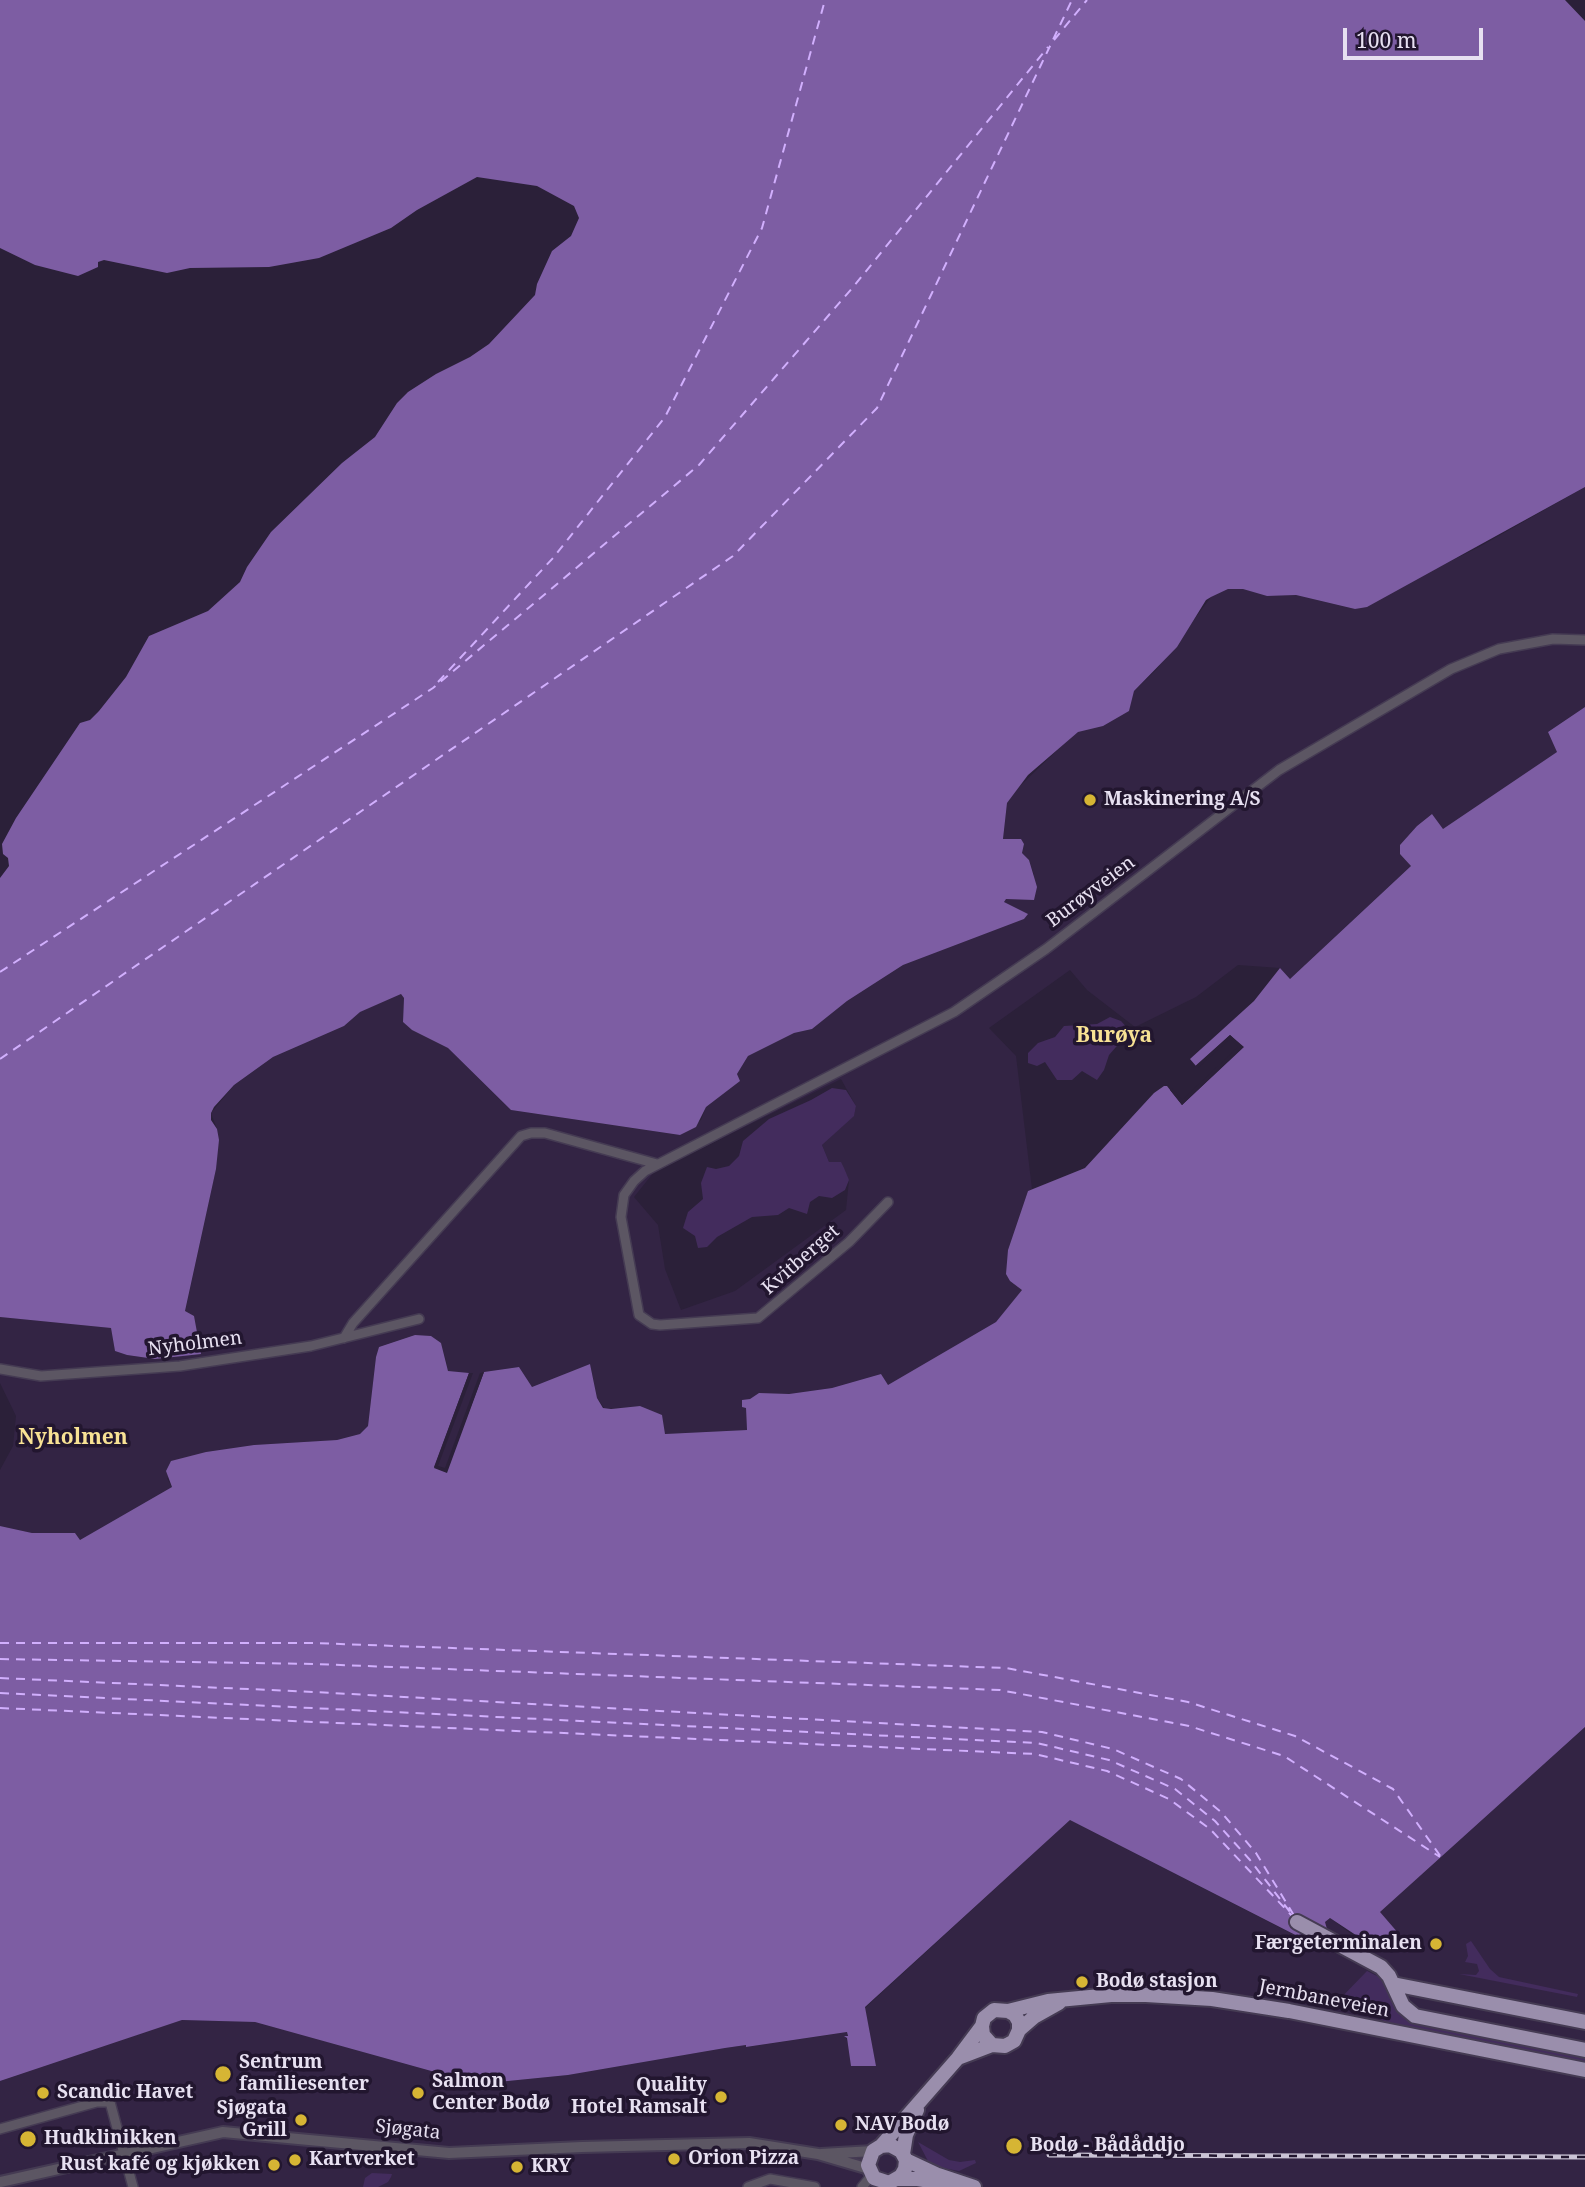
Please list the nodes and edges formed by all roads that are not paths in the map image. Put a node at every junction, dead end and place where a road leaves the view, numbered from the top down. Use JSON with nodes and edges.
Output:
{"nodes":[{"id":1,"x":1585,"y":640,"type":"edge"},
{"id":2,"x":657,"y":1164,"type":"junction"},
{"id":3,"x":624,"y":1195,"type":"joint"},
{"id":4,"x":888,"y":1202,"type":"dead end"},
{"id":5,"x":419,"y":1319,"type":"dead end"},
{"id":6,"x":344,"y":1338,"type":"junction"},
{"id":7,"x":0,"y":1369,"type":"edge"},
{"id":8,"x":1297,"y":1922,"type":"dead end"},
{"id":9,"x":1393,"y":1984,"type":"junction"},
{"id":10,"x":1063,"y":2000,"type":"junction"},
{"id":11,"x":1008,"y":2011,"type":"junction"},
{"id":12,"x":1585,"y":2022,"type":"edge"},
{"id":13,"x":982,"y":2026,"type":"junction"},
{"id":14,"x":1019,"y":2030,"type":"junction"},
{"id":15,"x":992,"y":2045,"type":"junction"},
{"id":16,"x":1585,"y":2050,"type":"edge"},
{"id":17,"x":958,"y":2058,"type":"junction"},
{"id":18,"x":1582,"y":2069,"type":"edge"},
{"id":19,"x":920,"y":2102,"type":"junction"},
{"id":20,"x":0,"y":2129,"type":"edge"},
{"id":21,"x":877,"y":2148,"type":"junction"},
{"id":22,"x":125,"y":2152,"type":"junction"},
{"id":23,"x":818,"y":2154,"type":"junction"},
{"id":24,"x":904,"y":2157,"type":"junction"},
{"id":25,"x":868,"y":2177,"type":"edge"},
{"id":26,"x":890,"y":2183,"type":"edge"},
{"id":27,"x":0,"y":2185,"type":"edge"},
{"id":28,"x":132,"y":2187,"type":"edge"},
{"id":29,"x":748,"y":2187,"type":"edge"},
{"id":30,"x":815,"y":2187,"type":"edge"},
{"id":31,"x":971,"y":2187,"type":"edge"}],
"edges":[{"from":1,"to":2,"type":"street","name":"Burøyveien"},
{"from":2,"to":3,"type":"street","name":"Burøyveien"},
{"from":2,"to":6,"type":"street"},
{"from":3,"to":4,"type":"street","name":"Kvitberget"},
{"from":5,"to":6,"type":"street","name":"Nyholmen"},
{"from":6,"to":7,"type":"street","name":"Nyholmen"},
{"from":8,"to":9,"type":"highway"},
{"from":9,"to":12,"type":"highway"},
{"from":9,"to":16,"type":"highway"},
{"from":10,"to":11,"type":"highway","name":"Jernbaneveien"},
{"from":10,"to":14,"type":"highway","name":"Jernbaneveien"},
{"from":10,"to":18,"type":"highway","name":"Jernbaneveien"},
{"from":11,"to":13,"type":"highway","name":"Jernbaneveien"},
{"from":11,"to":14,"type":"highway"},
{"from":13,"to":15,"type":"highway"},
{"from":13,"to":17,"type":"highway","name":"Jernbaneveien"},
{"from":14,"to":15,"type":"highway","name":"Jernbaneveien"},
{"from":15,"to":17,"type":"highway","name":"Jernbaneveien"},
{"from":17,"to":19,"type":"highway","name":"Jernbaneveien"},
{"from":19,"to":21,"type":"highway","name":"Jernbaneveien"},
{"from":19,"to":24,"type":"highway","name":"Jernbaneveien"},
{"from":20,"to":22,"type":"street"},
{"from":21,"to":23,"type":"street","name":"Sjøgata"},
{"from":21,"to":24,"type":"highway","name":"Sjøgata"},
{"from":21,"to":25,"type":"highway"},
{"from":22,"to":23,"type":"street","name":"Sjøgata"},
{"from":22,"to":27,"type":"street","name":"Sjøgata"},
{"from":22,"to":28,"type":"street"},
{"from":23,"to":25,"type":"street","name":"Sjøgata"},
{"from":24,"to":26,"type":"highway"},
{"from":24,"to":31,"type":"highway","name":"Sjøgata"},
{"from":25,"to":26,"type":"highway","name":"Sjøgata"},
{"from":26,"to":31,"type":"highway","name":"Sjøgata"},
{"from":29,"to":30,"type":"street"}]}
